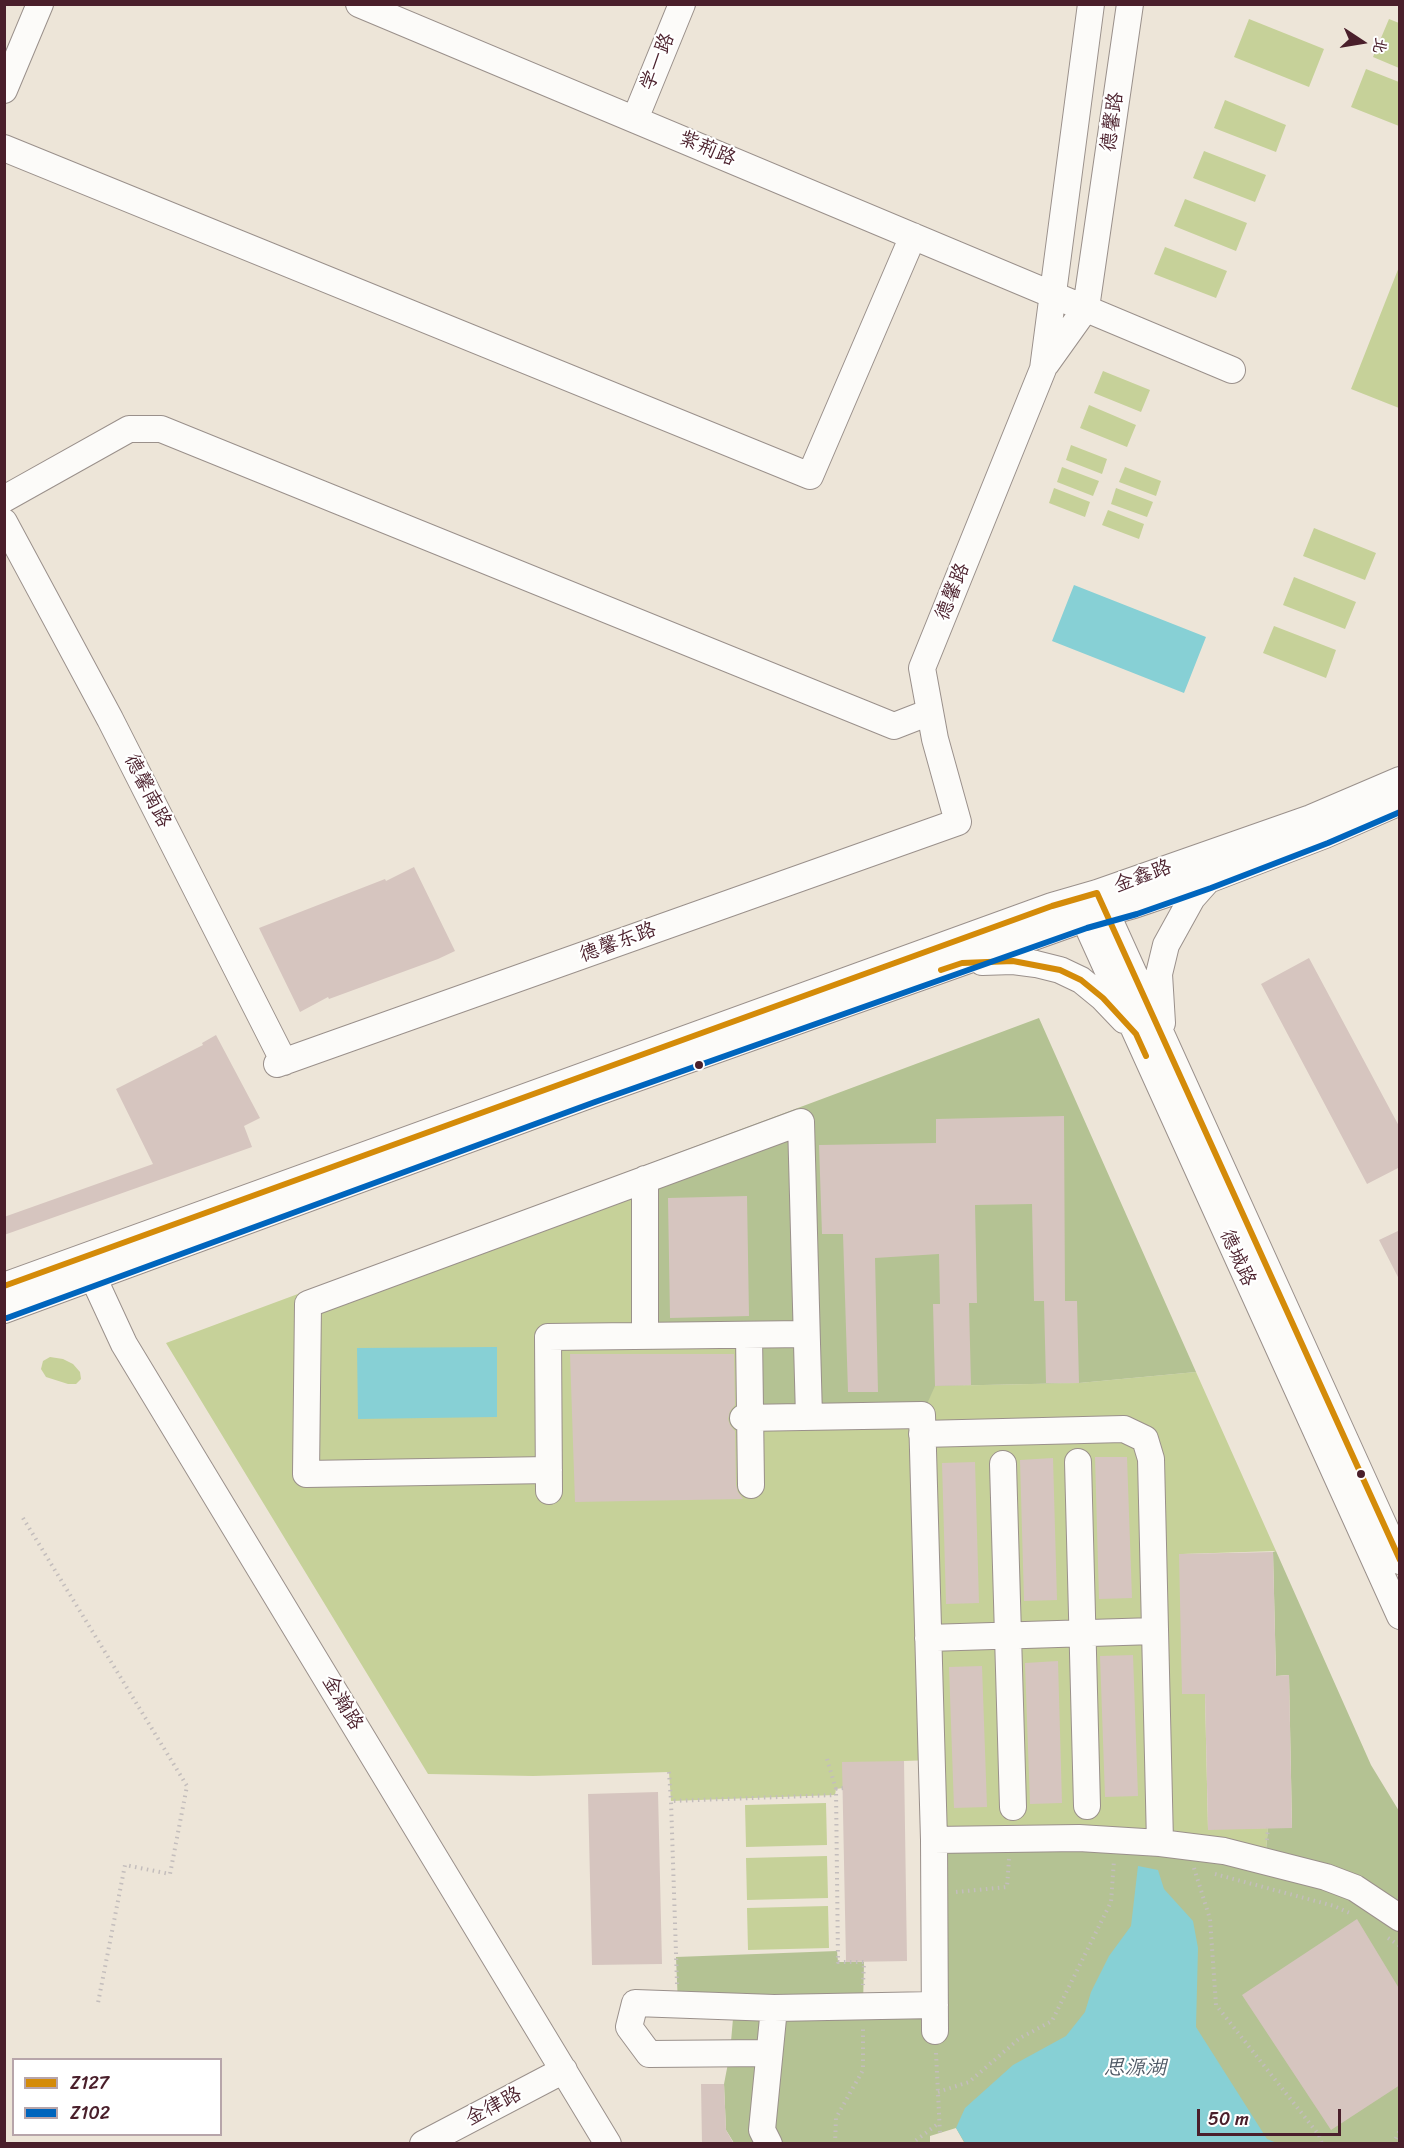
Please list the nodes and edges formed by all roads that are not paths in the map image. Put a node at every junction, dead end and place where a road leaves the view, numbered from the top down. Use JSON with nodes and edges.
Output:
{"nodes":[{"id":1,"x":40,"y":4,"type":"edge"},
{"id":2,"x":359,"y":4,"type":"edge"},
{"id":3,"x":682,"y":4,"type":"edge"},
{"id":4,"x":1091,"y":4,"type":"edge"},
{"id":5,"x":1131,"y":4,"type":"edge"},
{"id":6,"x":4,"y":90,"type":"edge"},
{"id":7,"x":635,"y":119,"type":"junction"},
{"id":8,"x":4,"y":148,"type":"edge"},
{"id":9,"x":913,"y":236,"type":"junction"},
{"id":10,"x":1054,"y":294,"type":"junction"},
{"id":11,"x":1086,"y":308,"type":"junction"},
{"id":12,"x":1043,"y":369,"type":"junction"},
{"id":13,"x":1232,"y":370,"type":"dead end"},
{"id":14,"x":4,"y":499,"type":"edge"},
{"id":15,"x":4,"y":522,"type":"edge"},
{"id":16,"x":930,"y":712,"type":"junction"},
{"id":17,"x":1400,"y":780,"type":"edge"},
{"id":18,"x":1400,"y":802,"type":"edge"},
{"id":19,"x":958,"y":822,"type":"joint"},
{"id":20,"x":1208,"y":880,"type":"junction"},
{"id":21,"x":1091,"y":906,"type":"junction"},
{"id":22,"x":962,"y":963,"type":"junction"},
{"id":23,"x":1136,"y":1034,"type":"junction"},
{"id":24,"x":1164,"y":1044,"type":"junction"},
{"id":25,"x":280,"y":1063,"type":"joint"},
{"id":26,"x":645,"y":1179,"type":"junction"},
{"id":27,"x":89,"y":1268,"type":"junction"},
{"id":28,"x":4,"y":1286,"type":"edge"},
{"id":29,"x":4,"y":1310,"type":"edge"},
{"id":30,"x":806,"y":1334,"type":"junction"},
{"id":31,"x":749,"y":1335,"type":"junction"},
{"id":32,"x":645,"y":1336,"type":"junction"},
{"id":33,"x":809,"y":1417,"type":"junction"},
{"id":34,"x":746,"y":1418,"type":"junction"},
{"id":35,"x":922,"y":1434,"type":"junction"},
{"id":36,"x":1078,"y":1462,"type":"dead end"},
{"id":37,"x":1003,"y":1464,"type":"dead end"},
{"id":38,"x":751,"y":1485,"type":"dead end"},
{"id":39,"x":1400,"y":1561,"type":"edge"},
{"id":40,"x":1400,"y":1616,"type":"edge"},
{"id":41,"x":1155,"y":1631,"type":"junction"},
{"id":42,"x":1083,"y":1633,"type":"junction"},
{"id":43,"x":1008,"y":1636,"type":"junction"},
{"id":44,"x":928,"y":1638,"type":"junction"},
{"id":45,"x":1087,"y":1806,"type":"dead end"},
{"id":46,"x":1013,"y":1807,"type":"dead end"},
{"id":47,"x":934,"y":1840,"type":"junction"},
{"id":48,"x":1176,"y":1852,"type":"junction"},
{"id":49,"x":1389,"y":1924,"type":"edge"},
{"id":50,"x":935,"y":2005,"type":"junction"},
{"id":51,"x":774,"y":2008,"type":"junction"},
{"id":52,"x":935,"y":2031,"type":"road end"},
{"id":53,"x":770,"y":2053,"type":"junction"},
{"id":54,"x":564,"y":2070,"type":"junction"},
{"id":55,"x":423,"y":2144,"type":"edge"},
{"id":56,"x":608,"y":2144,"type":"edge"},
{"id":57,"x":769,"y":2144,"type":"edge"}],
"edges":[{"from":1,"to":6,"type":"street"},
{"from":2,"to":7,"type":"street","name":"紫荊路"},
{"from":3,"to":7,"type":"street","name":"学一路"},
{"from":4,"to":10,"type":"street","name":"德馨路"},
{"from":5,"to":11,"type":"street","name":"德馨路"},
{"from":7,"to":9,"type":"street","name":"紫荊路"},
{"from":8,"to":9,"type":"street"},
{"from":9,"to":10,"type":"street","name":"紫荊路"},
{"from":10,"to":11,"type":"street","name":"紫荊路"},
{"from":10,"to":12,"type":"street","name":"德馨路"},
{"from":11,"to":12,"type":"street","name":"德馨路"},
{"from":11,"to":13,"type":"street","name":"紫荊路"},
{"from":12,"to":16,"type":"street","name":"德馨路"},
{"from":14,"to":16,"type":"street"},
{"from":15,"to":25,"type":"street","name":"德馨南路"},
{"from":16,"to":19,"type":"street","name":"德馨路"},
{"from":17,"to":21,"type":"street","name":"金鑫路"},
{"from":18,"to":20,"type":"street","name":"金鑫路"},
{"from":19,"to":25,"type":"street","name":"德馨东路"},
{"from":20,"to":21,"type":"street","name":"金鑫路"},
{"from":20,"to":24,"type":"street"},
{"from":21,"to":22,"type":"street","name":"金鑫路"},
{"from":21,"to":23,"type":"street","name":"德城路"},
{"from":21,"to":24,"type":"street","name":"德城路"},
{"from":21,"to":27,"type":"street","name":"金鑫路"},
{"from":22,"to":23,"type":"street"},
{"from":22,"to":27,"type":"street","name":"金鑫路"},
{"from":23,"to":40,"type":"street","name":"德城路"},
{"from":24,"to":39,"type":"street","name":"德城路"},
{"from":26,"to":30,"type":"street"},
{"from":26,"to":32,"type":"street"},
{"from":26,"to":32,"type":"street"},
{"from":27,"to":28,"type":"street","name":"金鑫路"},
{"from":27,"to":29,"type":"street","name":"金鑫路"},
{"from":27,"to":54,"type":"street","name":"金瀚路"},
{"from":30,"to":31,"type":"street"},
{"from":30,"to":33,"type":"street"},
{"from":31,"to":32,"type":"street"},
{"from":31,"to":34,"type":"street"},
{"from":33,"to":34,"type":"street"},
{"from":33,"to":35,"type":"street"},
{"from":34,"to":38,"type":"street"},
{"from":35,"to":41,"type":"street"},
{"from":35,"to":44,"type":"street"},
{"from":36,"to":42,"type":"street"},
{"from":37,"to":43,"type":"street"},
{"from":41,"to":42,"type":"street"},
{"from":41,"to":48,"type":"street"},
{"from":42,"to":43,"type":"street"},
{"from":42,"to":45,"type":"street"},
{"from":43,"to":44,"type":"street"},
{"from":43,"to":46,"type":"street"},
{"from":44,"to":47,"type":"street"},
{"from":47,"to":48,"type":"street"},
{"from":47,"to":50,"type":"street"},
{"from":48,"to":49,"type":"street"},
{"from":50,"to":51,"type":"street"},
{"from":50,"to":52,"type":"street"},
{"from":51,"to":53,"type":"street"},
{"from":51,"to":53,"type":"street"},
{"from":53,"to":57,"type":"street"},
{"from":54,"to":55,"type":"street","name":"金律路"},
{"from":54,"to":56,"type":"street","name":"金瀚路"}]}
